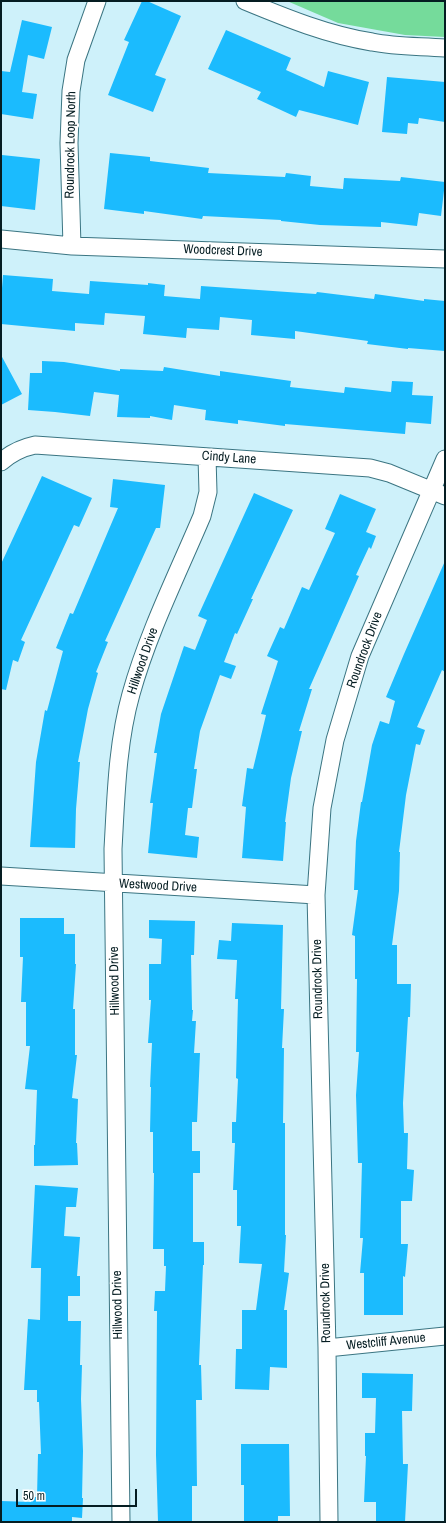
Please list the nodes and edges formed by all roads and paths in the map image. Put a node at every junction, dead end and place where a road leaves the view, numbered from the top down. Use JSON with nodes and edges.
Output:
{"nodes":[{"id":1,"x":97,"y":1,"type":"edge"},
{"id":2,"x":245,"y":1,"type":"edge"},
{"id":3,"x":445,"y":48,"type":"edge"},
{"id":4,"x":1,"y":239,"type":"edge"},
{"id":5,"x":72,"y":246,"type":"junction"},
{"id":6,"x":445,"y":259,"type":"edge"},
{"id":7,"x":207,"y":456,"type":"junction"},
{"id":8,"x":5,"y":458,"type":"edge"},
{"id":9,"x":445,"y":459,"type":"edge"},
{"id":10,"x":438,"y":493,"type":"edge"},
{"id":11,"x":1,"y":876,"type":"edge"},
{"id":12,"x":114,"y":884,"type":"junction"},
{"id":13,"x":316,"y":895,"type":"junction"},
{"id":14,"x":445,"y":1336,"type":"edge"},
{"id":15,"x":327,"y":1348,"type":"junction"},
{"id":16,"x":121,"y":1522,"type":"edge"},
{"id":17,"x":329,"y":1522,"type":"edge"}],
"edges":[{"from":1,"to":5,"type":"street","name":"Roundrock Loop North"},
{"from":2,"to":3,"type":"street"},
{"from":4,"to":5,"type":"street","name":"Woodcrest Drive"},
{"from":5,"to":6,"type":"street","name":"Woodcrest Drive"},
{"from":7,"to":8,"type":"street","name":"Cindy Lane"},
{"from":7,"to":10,"type":"street","name":"Cindy Lane"},
{"from":7,"to":12,"type":"street","name":"Hillwood Drive"},
{"from":9,"to":10,"type":"street","name":"Roundrock Drive"},
{"from":10,"to":13,"type":"street","name":"Roundrock Drive"},
{"from":11,"to":12,"type":"street","name":"Westwood Drive"},
{"from":12,"to":13,"type":"street","name":"Westwood Drive"},
{"from":12,"to":16,"type":"street","name":"Hillwood Drive"},
{"from":13,"to":15,"type":"street","name":"Roundrock Drive"},
{"from":14,"to":15,"type":"street","name":"Westcliff Avenue"},
{"from":15,"to":17,"type":"street","name":"Roundrock Drive"}]}
